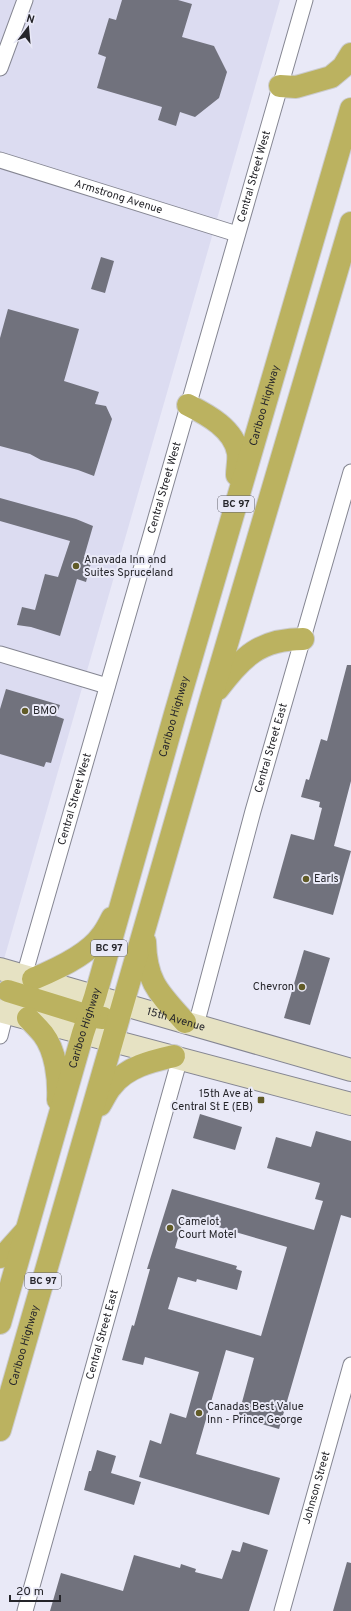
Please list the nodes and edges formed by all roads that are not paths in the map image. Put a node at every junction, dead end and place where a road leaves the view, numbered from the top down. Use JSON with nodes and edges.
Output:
{"nodes":[{"id":1,"x":25,"y":0,"type":"edge"},
{"id":2,"x":305,"y":0,"type":"edge"},
{"id":3,"x":351,"y":54,"type":"edge"},
{"id":4,"x":0,"y":68,"type":"edge"},
{"id":5,"x":280,"y":86,"type":"junction"},
{"id":6,"x":351,"y":109,"type":"edge"},
{"id":7,"x":0,"y":160,"type":"edge"},
{"id":8,"x":351,"y":223,"type":"edge"},
{"id":9,"x":237,"y":234,"type":"junction"},
{"id":10,"x":188,"y":405,"type":"junction"},
{"id":11,"x":351,"y":472,"type":"edge"},
{"id":12,"x":348,"y":497,"type":"edge"},
{"id":13,"x":234,"y":511,"type":"junction"},
{"id":14,"x":303,"y":639,"type":"junction"},
{"id":15,"x":0,"y":654,"type":"edge"},
{"id":16,"x":107,"y":686,"type":"junction"},
{"id":17,"x":211,"y":698,"type":"junction"},
{"id":18,"x":122,"y":900,"type":"junction"},
{"id":19,"x":145,"y":927,"type":"junction"},
{"id":20,"x":0,"y":969,"type":"edge"},
{"id":21,"x":29,"y":977,"type":"junction"},
{"id":22,"x":4,"y":990,"type":"edge"},
{"id":23,"x":122,"y":1005,"type":"junction"},
{"id":24,"x":3,"y":1012,"type":"edge"},
{"id":25,"x":89,"y":1015,"type":"junction"},
{"id":26,"x":28,"y":1018,"type":"junction"},
{"id":27,"x":191,"y":1023,"type":"junction"},
{"id":28,"x":0,"y":1036,"type":"edge"},
{"id":29,"x":112,"y":1040,"type":"junction"},
{"id":30,"x":177,"y":1057,"type":"junction"},
{"id":31,"x":351,"y":1070,"type":"edge"},
{"id":32,"x":351,"y":1104,"type":"edge"},
{"id":33,"x":57,"y":1124,"type":"junction"},
{"id":34,"x":86,"y":1131,"type":"junction"},
{"id":35,"x":27,"y":1231,"type":"junction"},
{"id":36,"x":0,"y":1257,"type":"edge"},
{"id":37,"x":0,"y":1324,"type":"edge"},
{"id":38,"x":351,"y":1365,"type":"edge"},
{"id":39,"x":0,"y":1430,"type":"edge"},
{"id":40,"x":24,"y":1611,"type":"edge"},
{"id":41,"x":282,"y":1611,"type":"edge"}],
"edges":[{"from":1,"to":4,"type":"street"},
{"from":2,"to":5,"type":"street","name":"Central Street West"},
{"from":3,"to":5,"type":"highway"},
{"from":5,"to":9,"type":"street","name":"Central Street West"},
{"from":6,"to":13,"type":"highway","name":"Cariboo Highway","number":"BC 97"},
{"from":7,"to":9,"type":"street","name":"Armstrong Avenue"},
{"from":8,"to":17,"type":"highway","name":"Cariboo Highway","number":"BC 97"},
{"from":9,"to":10,"type":"street","name":"Central Street West"},
{"from":10,"to":13,"type":"highway"},
{"from":10,"to":16,"type":"street","name":"Central Street West"},
{"from":11,"to":12,"type":"street","name":"Central Street East"},
{"from":12,"to":14,"type":"street","name":"Central Street East"},
{"from":13,"to":18,"type":"highway","name":"Cariboo Highway","number":"BC 97"},
{"from":14,"to":17,"type":"highway"},
{"from":14,"to":27,"type":"street","name":"Central Street East"},
{"from":15,"to":16,"type":"street"},
{"from":16,"to":21,"type":"street","name":"Central Street West"},
{"from":17,"to":19,"type":"highway","name":"Cariboo Highway","number":"BC 97"},
{"from":18,"to":21,"type":"highway"},
{"from":18,"to":25,"type":"highway","name":"Cariboo Highway","number":"BC 97"},
{"from":19,"to":23,"type":"highway","name":"Cariboo Highway","number":"BC 97"},
{"from":19,"to":27,"type":"highway"},
{"from":20,"to":21,"type":"main road","name":"15th Avenue"},
{"from":21,"to":22,"type":"main road"},
{"from":21,"to":25,"type":"main road","name":"15th Avenue"},
{"from":22,"to":25,"type":"highway"},
{"from":23,"to":25,"type":"main road","name":"15th Avenue"},
{"from":23,"to":27,"type":"main road","name":"15th Avenue"},
{"from":23,"to":29,"type":"highway","name":"Cariboo Highway","number":"BC 97"},
{"from":24,"to":26,"type":"main road","name":"15th Avenue"},
{"from":24,"to":28,"type":"street"},
{"from":25,"to":26,"type":"main road","name":"15th Avenue"},
{"from":25,"to":29,"type":"main road","name":"15th Avenue"},
{"from":25,"to":33,"type":"highway","name":"Cariboo Highway","number":"BC 97"},
{"from":26,"to":33,"type":"highway"},
{"from":27,"to":31,"type":"main road","name":"15th Avenue"},
{"from":29,"to":30,"type":"main road","name":"15th Avenue"},
{"from":29,"to":34,"type":"highway","name":"Cariboo Highway","number":"BC 97"},
{"from":30,"to":32,"type":"main road","name":"15th Avenue"},
{"from":30,"to":34,"type":"highway"},
{"from":30,"to":40,"type":"street","name":"Central Street East"},
{"from":33,"to":35,"type":"highway","name":"Cariboo Highway","number":"BC 97"},
{"from":34,"to":39,"type":"highway","name":"Cariboo Highway","number":"BC 97"},
{"from":35,"to":36,"type":"highway"},
{"from":35,"to":37,"type":"highway","name":"Cariboo Highway","number":"BC 97"},
{"from":38,"to":41,"type":"street","name":"Johnson Street"}]}
